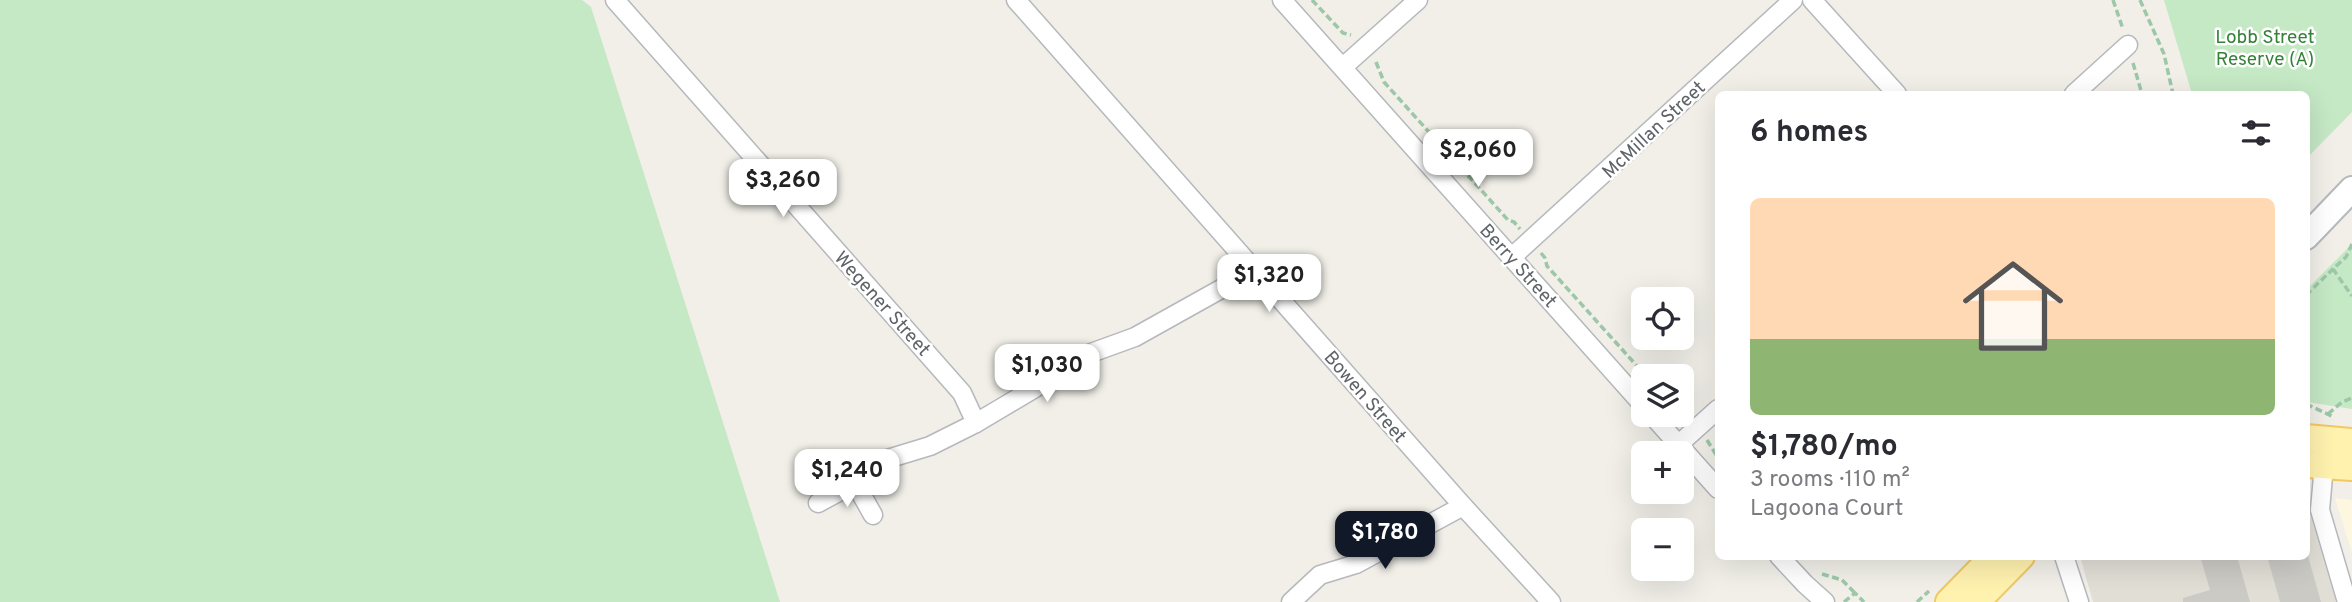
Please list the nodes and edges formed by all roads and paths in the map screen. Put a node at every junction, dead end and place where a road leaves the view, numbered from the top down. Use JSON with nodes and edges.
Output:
{"nodes":[{"id":1,"x":615,"y":0,"type":"edge"},
{"id":2,"x":1016,"y":0,"type":"edge"},
{"id":3,"x":1282,"y":0,"type":"edge"},
{"id":4,"x":1312,"y":0,"type":"edge"},
{"id":5,"x":1418,"y":0,"type":"edge"},
{"id":6,"x":1793,"y":0,"type":"edge"},
{"id":7,"x":1812,"y":0,"type":"edge"},
{"id":8,"x":2140,"y":0,"type":"edge"},
{"id":9,"x":1372,"y":41,"type":"junction"},
{"id":10,"x":2128,"y":45,"type":"dead end"},
{"id":11,"x":1343,"y":67,"type":"junction"},
{"id":12,"x":1894,"y":91,"type":"edge"},
{"id":13,"x":2077,"y":91,"type":"edge"},
{"id":14,"x":2172,"y":91,"type":"edge"},
{"id":15,"x":2352,"y":189,"type":"edge"},
{"id":16,"x":2310,"y":233,"type":"edge"},
{"id":17,"x":1530,"y":241,"type":"junction"},
{"id":18,"x":2352,"y":244,"type":"edge"},
{"id":19,"x":1512,"y":257,"type":"junction"},
{"id":20,"x":1254,"y":267,"type":"junction"},
{"id":21,"x":2333,"y":269,"type":"junction"},
{"id":22,"x":2310,"y":291,"type":"edge"},
{"id":23,"x":2352,"y":296,"type":"edge"},
{"id":24,"x":1635,"y":364,"type":"edge"},
{"id":25,"x":1631,"y":391,"type":"edge"},
{"id":26,"x":2352,"y":398,"type":"edge"},
{"id":27,"x":2310,"y":406,"type":"edge"},
{"id":28,"x":1715,"y":412,"type":"edge"},
{"id":29,"x":2328,"y":414,"type":"junction"},
{"id":30,"x":2339,"y":419,"type":"dead end"},
{"id":31,"x":976,"y":423,"type":"junction"},
{"id":32,"x":1662,"y":427,"type":"edge"},
{"id":33,"x":1702,"y":434,"type":"dead end"},
{"id":34,"x":2310,"y":438,"type":"edge"},
{"id":35,"x":1675,"y":441,"type":"edge"},
{"id":36,"x":1682,"y":441,"type":"edge"},
{"id":37,"x":2352,"y":442,"type":"edge"},
{"id":38,"x":1715,"y":454,"type":"edge"},
{"id":39,"x":1694,"y":463,"type":"edge"},
{"id":40,"x":2315,"y":465,"type":"edge"},
{"id":41,"x":2352,"y":467,"type":"edge"},
{"id":42,"x":855,"y":483,"type":"junction"},
{"id":43,"x":1715,"y":486,"type":"edge"},
{"id":44,"x":818,"y":503,"type":"dead end"},
{"id":45,"x":1463,"y":506,"type":"junction"},
{"id":46,"x":873,"y":515,"type":"dead end"},
{"id":47,"x":1784,"y":560,"type":"edge"},
{"id":48,"x":2011,"y":560,"type":"edge"},
{"id":49,"x":2065,"y":560,"type":"edge"},
{"id":50,"x":1993,"y":567,"type":"edge"},
{"id":51,"x":1822,"y":574,"type":"dead end"},
{"id":52,"x":1855,"y":593,"type":"junction"},
{"id":53,"x":1291,"y":602,"type":"edge"},
{"id":54,"x":1551,"y":602,"type":"edge"},
{"id":55,"x":1825,"y":602,"type":"edge"},
{"id":56,"x":1844,"y":602,"type":"edge"},
{"id":57,"x":1864,"y":602,"type":"edge"},
{"id":58,"x":1949,"y":602,"type":"edge"},
{"id":59,"x":1976,"y":602,"type":"edge"},
{"id":60,"x":2079,"y":602,"type":"edge"},
{"id":61,"x":2347,"y":602,"type":"edge"}],
"edges":[{"from":1,"to":31,"type":"street","name":"Wegener Street"},
{"from":2,"to":20,"type":"street","name":"Bowen Street"},
{"from":3,"to":11,"type":"street","name":"Berry Street"},
{"from":4,"to":9,"type":"path"},
{"from":5,"to":9,"type":"street"},
{"from":6,"to":17,"type":"street","name":"McMillan Street"},
{"from":7,"to":12,"type":"street"},
{"from":8,"to":14,"type":"path"},
{"from":9,"to":11,"type":"street"},
{"from":9,"to":17,"type":"path"},
{"from":10,"to":13,"type":"street"},
{"from":11,"to":19,"type":"street","name":"Berry Street"},
{"from":15,"to":16,"type":"main road"},
{"from":17,"to":19,"type":"street","name":"McMillan Street"},
{"from":17,"to":24,"type":"path"},
{"from":18,"to":21,"type":"path"},
{"from":19,"to":25,"type":"street","name":"Berry Street"},
{"from":20,"to":31,"type":"street"},
{"from":20,"to":45,"type":"street","name":"Bowen Street"},
{"from":21,"to":22,"type":"path"},
{"from":21,"to":23,"type":"path"},
{"from":26,"to":29,"type":"path"},
{"from":27,"to":29,"type":"path"},
{"from":28,"to":36,"type":"street"},
{"from":29,"to":30,"type":"path"},
{"from":31,"to":42,"type":"street"},
{"from":32,"to":35,"type":"street"},
{"from":33,"to":38,"type":"path"},
{"from":34,"to":37,"type":"main road"},
{"from":39,"to":43,"type":"street"},
{"from":40,"to":41,"type":"main road"},
{"from":40,"to":61,"type":"street"},
{"from":42,"to":44,"type":"street"},
{"from":42,"to":46,"type":"street"},
{"from":45,"to":53,"type":"street"},
{"from":45,"to":54,"type":"street","name":"Bowen Street"},
{"from":47,"to":55,"type":"street"},
{"from":48,"to":50,"type":"main road"},
{"from":49,"to":60,"type":"street"},
{"from":50,"to":58,"type":"main road"},
{"from":50,"to":59,"type":"main road"},
{"from":51,"to":52,"type":"path"},
{"from":52,"to":56,"type":"path"},
{"from":52,"to":57,"type":"path"}]}
